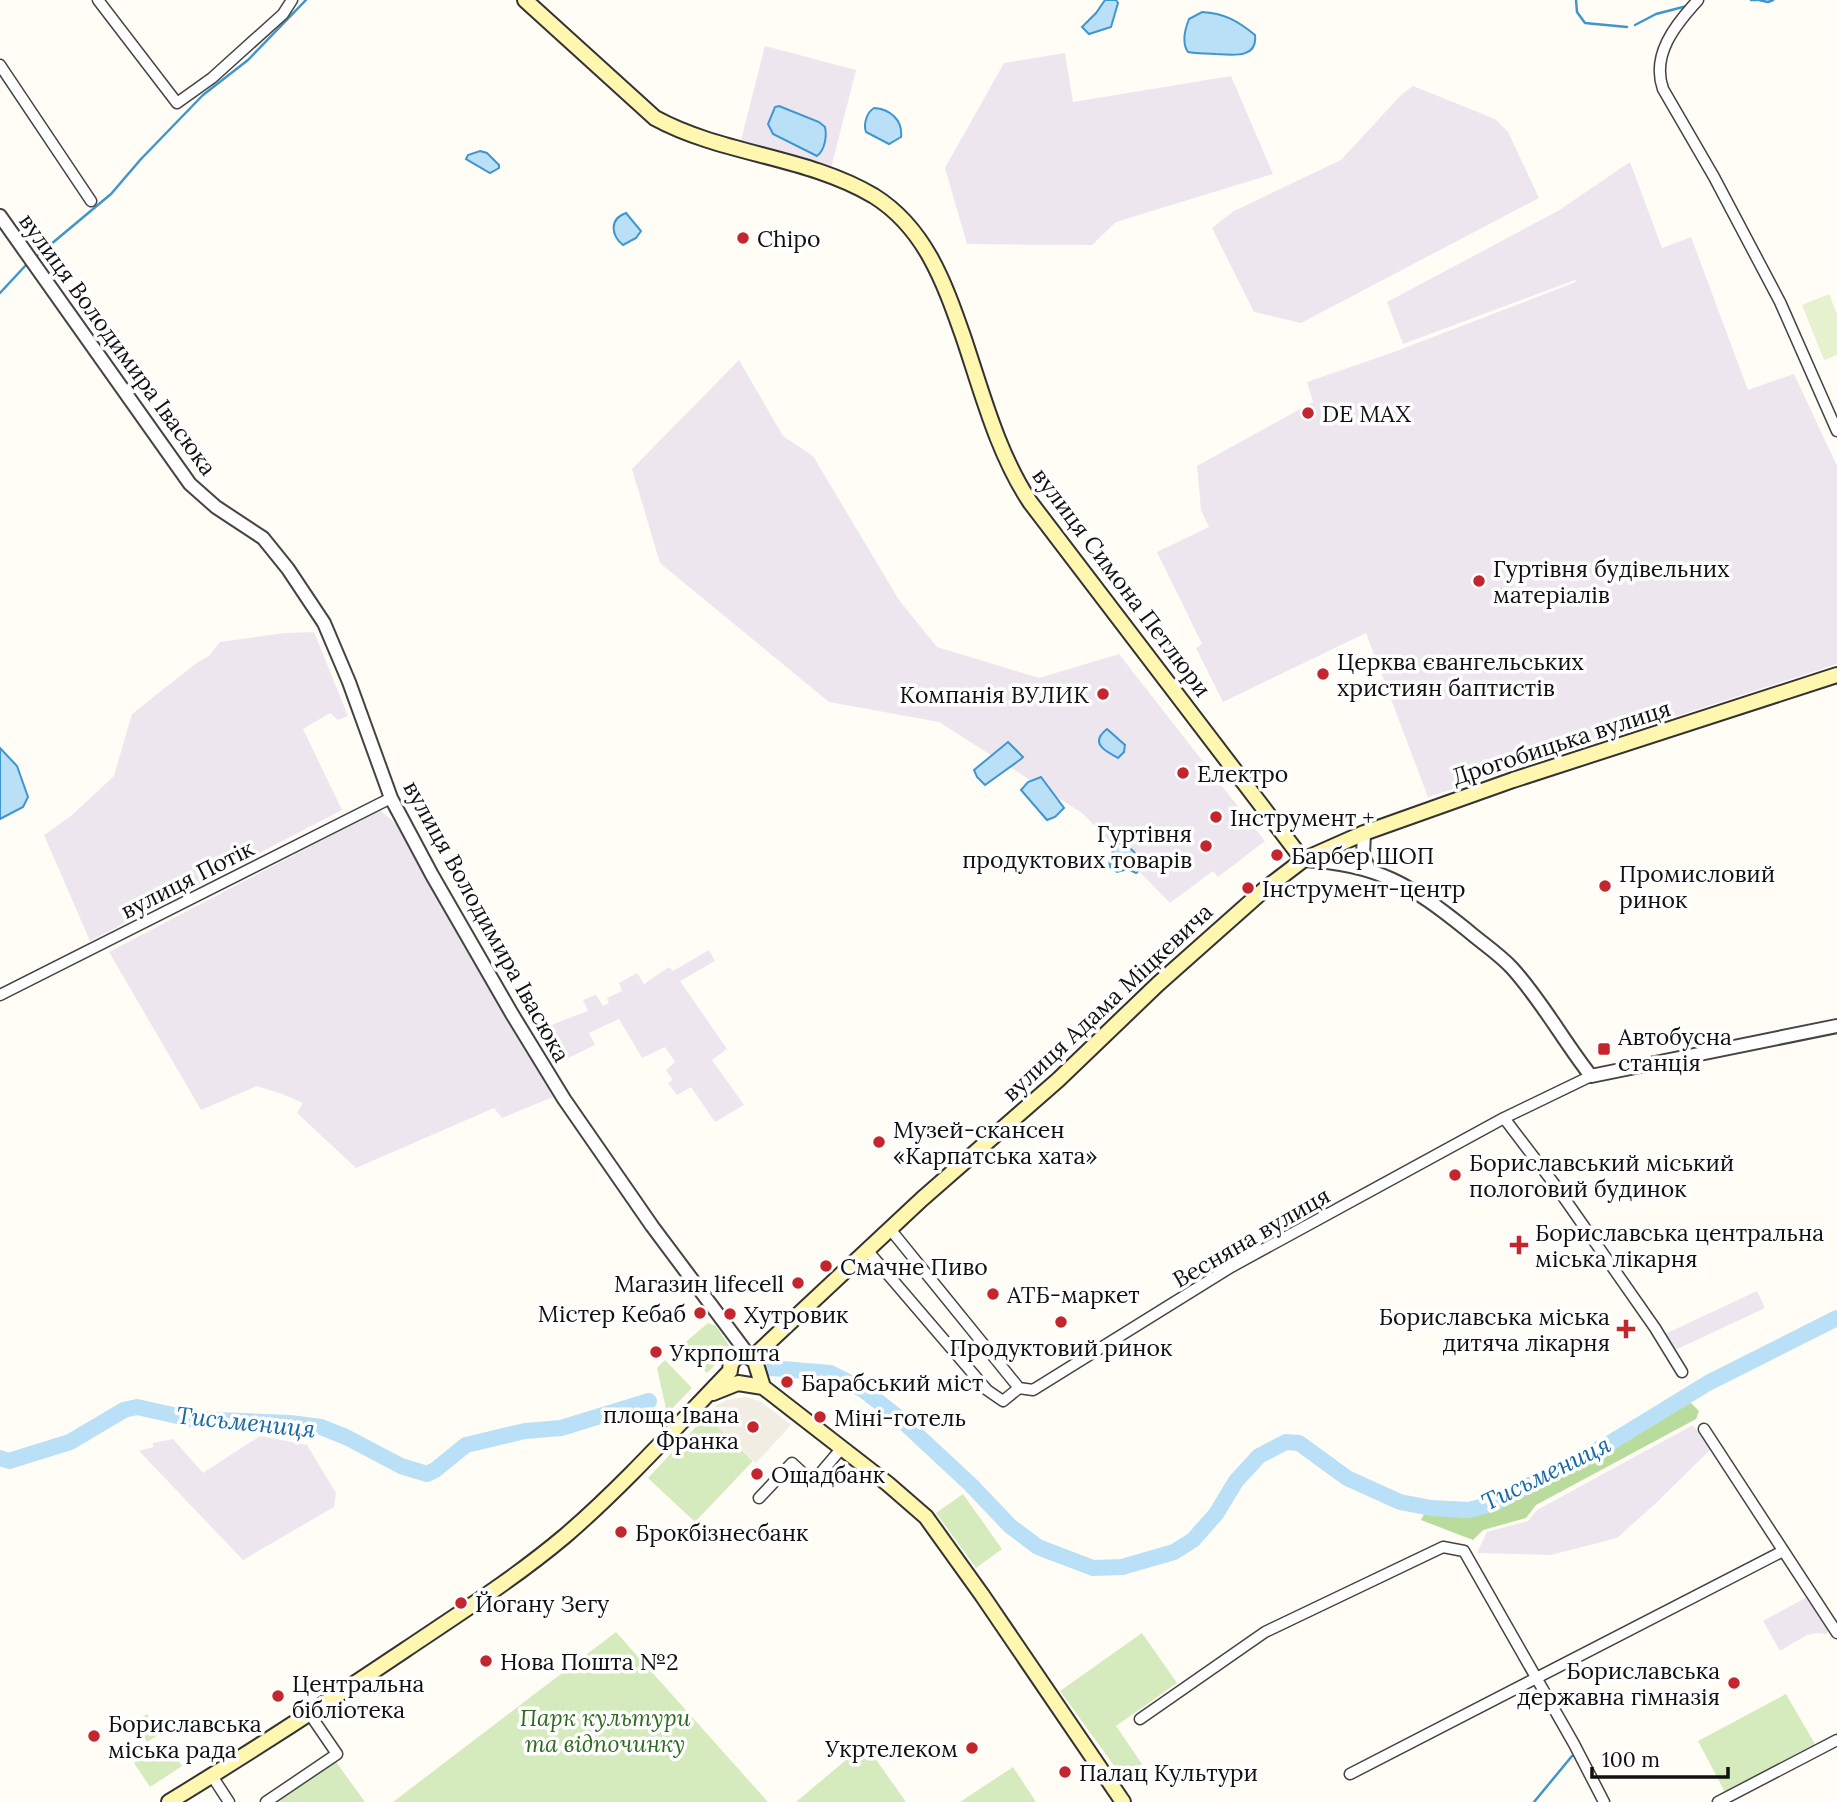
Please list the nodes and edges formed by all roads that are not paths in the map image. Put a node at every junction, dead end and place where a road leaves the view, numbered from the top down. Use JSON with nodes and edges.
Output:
{"nodes":[{"id":1,"x":98,"y":0,"type":"edge"},
{"id":2,"x":292,"y":0,"type":"edge"},
{"id":3,"x":525,"y":0,"type":"edge"},
{"id":4,"x":1698,"y":0,"type":"edge"},
{"id":5,"x":0,"y":65,"type":"edge"},
{"id":6,"x":91,"y":201,"type":"dead end"},
{"id":7,"x":0,"y":216,"type":"edge"},
{"id":8,"x":1837,"y":431,"type":"edge"},
{"id":9,"x":1837,"y":675,"type":"edge"},
{"id":10,"x":391,"y":798,"type":"junction"},
{"id":11,"x":1364,"y":833,"type":"junction"},
{"id":12,"x":1303,"y":860,"type":"junction"},
{"id":13,"x":1369,"y":870,"type":"junction"},
{"id":14,"x":0,"y":995,"type":"edge"},
{"id":15,"x":1837,"y":1027,"type":"edge"},
{"id":16,"x":1591,"y":1076,"type":"junction"},
{"id":17,"x":1504,"y":1118,"type":"junction"},
{"id":18,"x":890,"y":1229,"type":"junction"},
{"id":19,"x":867,"y":1250,"type":"junction"},
{"id":20,"x":747,"y":1361,"type":"junction"},
{"id":21,"x":1682,"y":1372,"type":"dead end"},
{"id":22,"x":743,"y":1383,"type":"junction"},
{"id":23,"x":763,"y":1387,"type":"junction"},
{"id":24,"x":1019,"y":1388,"type":"junction"},
{"id":25,"x":699,"y":1404,"type":"junction"},
{"id":26,"x":1704,"y":1429,"type":"dead end"},
{"id":27,"x":842,"y":1449,"type":"junction"},
{"id":28,"x":760,"y":1498,"type":"dead end"},
{"id":29,"x":1783,"y":1550,"type":"junction"},
{"id":30,"x":1837,"y":1633,"type":"edge"},
{"id":31,"x":1536,"y":1676,"type":"junction"},
{"id":32,"x":309,"y":1713,"type":"junction"},
{"id":33,"x":1140,"y":1719,"type":"dead end"},
{"id":34,"x":1837,"y":1740,"type":"edge"},
{"id":35,"x":1350,"y":1774,"type":"dead end"},
{"id":36,"x":212,"y":1776,"type":"junction"},
{"id":37,"x":169,"y":1802,"type":"edge"},
{"id":38,"x":229,"y":1802,"type":"edge"},
{"id":39,"x":266,"y":1802,"type":"edge"},
{"id":40,"x":1123,"y":1802,"type":"edge"},
{"id":41,"x":1604,"y":1802,"type":"edge"},
{"id":42,"x":1718,"y":1802,"type":"edge"}],
"edges":[{"from":1,"to":2,"type":"street"},
{"from":3,"to":12,"type":"main road","name":"вулиця Симона Петлюри"},
{"from":4,"to":8,"type":"street"},
{"from":5,"to":6,"type":"street"},
{"from":7,"to":10,"type":"street","name":"вулиця Володимира Івасюка"},
{"from":9,"to":11,"type":"main road","name":"Дрогобицька вулиця"},
{"from":10,"to":14,"type":"street","name":"вулиця Потік"},
{"from":10,"to":20,"type":"street","name":"вулиця Володимира Івасюка"},
{"from":11,"to":12,"type":"main road","name":"Дрогобицька вулиця"},
{"from":11,"to":13,"type":"street"},
{"from":12,"to":13,"type":"street"},
{"from":12,"to":18,"type":"main road","name":"вулиця Адама Міцкевича"},
{"from":13,"to":16,"type":"street"},
{"from":15,"to":16,"type":"street"},
{"from":16,"to":17,"type":"street","name":"Весняна вулиця"},
{"from":17,"to":21,"type":"street"},
{"from":17,"to":24,"type":"street","name":"Весняна вулиця"},
{"from":18,"to":19,"type":"main road","name":"вулиця Адама Міцкевича"},
{"from":18,"to":24,"type":"street"},
{"from":19,"to":20,"type":"main road","name":"вулиця Адама Міцкевича"},
{"from":19,"to":24,"type":"street","name":"Весняна вулиця"},
{"from":20,"to":22,"type":"main road"},
{"from":20,"to":23,"type":"main road"},
{"from":20,"to":25,"type":"main road"},
{"from":22,"to":23,"type":"main road"},
{"from":22,"to":25,"type":"main road"},
{"from":23,"to":27,"type":"main road"},
{"from":25,"to":32,"type":"main road"},
{"from":26,"to":29,"type":"street"},
{"from":27,"to":28,"type":"street"},
{"from":27,"to":40,"type":"main road"},
{"from":29,"to":30,"type":"street"},
{"from":29,"to":31,"type":"street"},
{"from":31,"to":33,"type":"street"},
{"from":31,"to":35,"type":"street"},
{"from":31,"to":41,"type":"street"},
{"from":32,"to":36,"type":"main road"},
{"from":32,"to":39,"type":"street"},
{"from":34,"to":42,"type":"street"},
{"from":36,"to":37,"type":"main road"},
{"from":36,"to":38,"type":"street"}]}
